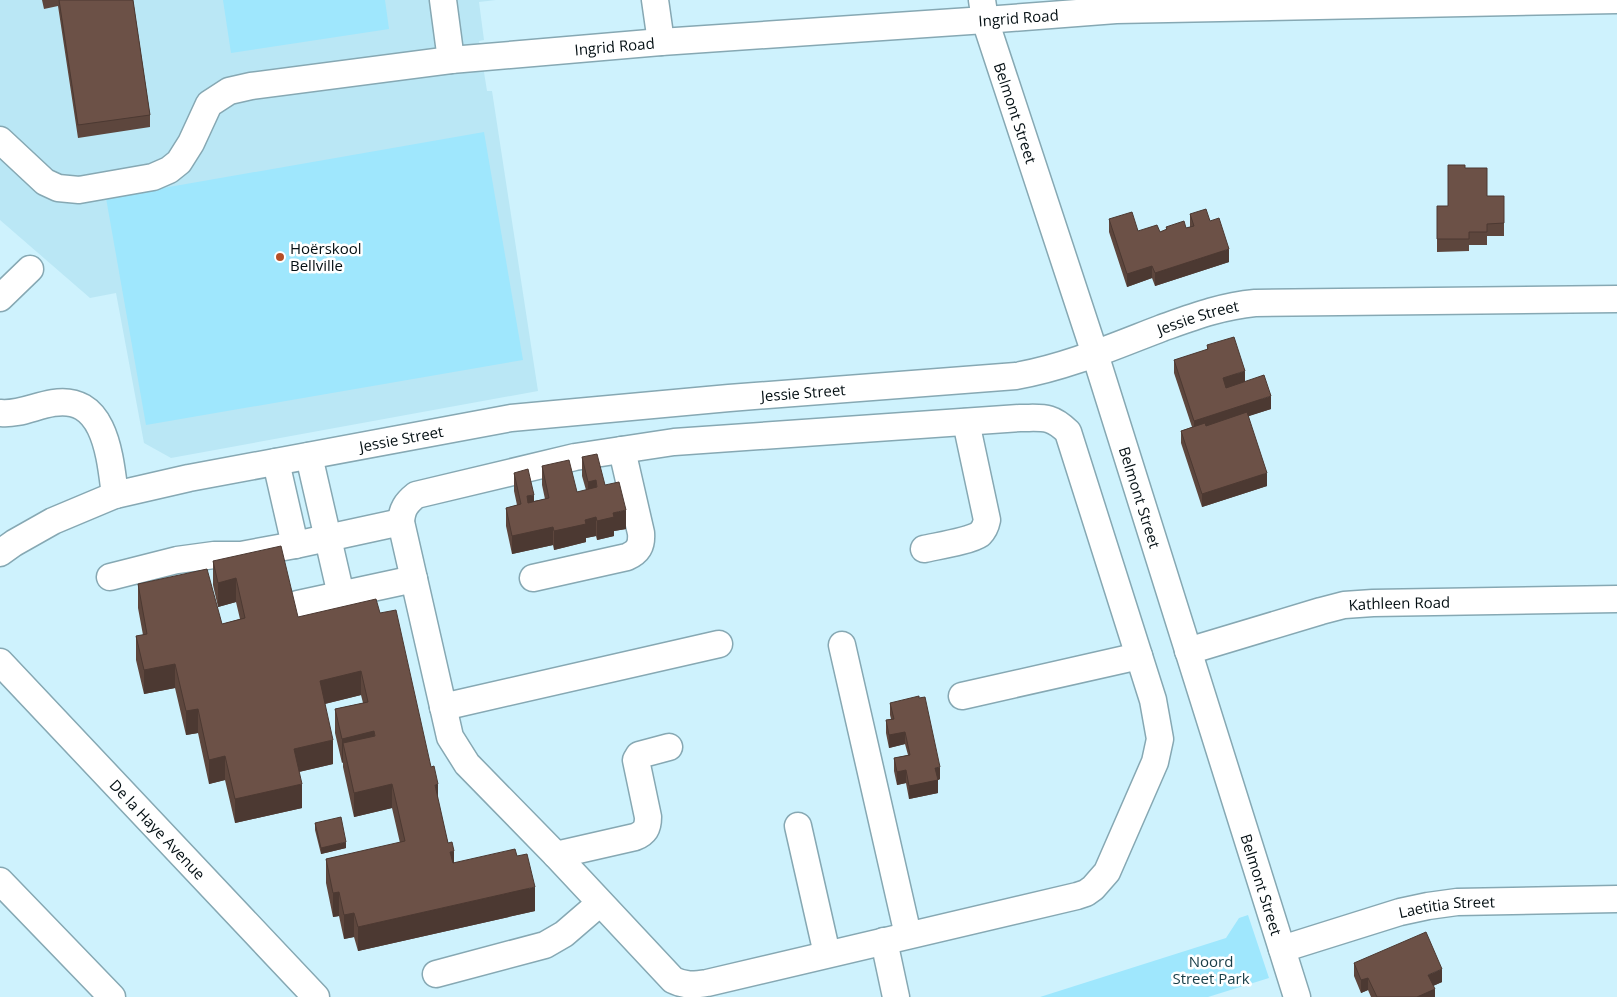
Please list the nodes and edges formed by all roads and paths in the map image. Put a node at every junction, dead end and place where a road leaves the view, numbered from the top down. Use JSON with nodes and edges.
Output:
{"nodes":[{"id":1,"x":443,"y":0,"type":"edge"},
{"id":2,"x":655,"y":0,"type":"edge"},
{"id":3,"x":1617,"y":0,"type":"edge"},
{"id":4,"x":1235,"y":4,"type":"edge"},
{"id":5,"x":983,"y":10,"type":"edge"},
{"id":6,"x":661,"y":42,"type":"junction"},
{"id":7,"x":451,"y":60,"type":"junction"},
{"id":8,"x":0,"y":140,"type":"edge"},
{"id":9,"x":30,"y":269,"type":"dead end"},
{"id":10,"x":0,"y":298,"type":"edge"},
{"id":11,"x":1617,"y":298,"type":"edge"},
{"id":12,"x":1095,"y":354,"type":"junction"},
{"id":13,"x":0,"y":413,"type":"edge"},
{"id":14,"x":966,"y":422,"type":"junction"},
{"id":15,"x":622,"y":450,"type":"junction"},
{"id":16,"x":309,"y":456,"type":"junction"},
{"id":17,"x":276,"y":462,"type":"junction"},
{"id":18,"x":316,"y":491,"type":"junction"},
{"id":19,"x":115,"y":495,"type":"junction"},
{"id":20,"x":284,"y":498,"type":"junction"},
{"id":21,"x":402,"y":522,"type":"junction"},
{"id":22,"x":327,"y":538,"type":"junction"},
{"id":23,"x":295,"y":546,"type":"junction"},
{"id":24,"x":924,"y":549,"type":"dead end"},
{"id":25,"x":0,"y":553,"type":"edge"},
{"id":26,"x":110,"y":577,"type":"dead end"},
{"id":27,"x":533,"y":578,"type":"dead end"},
{"id":28,"x":414,"y":579,"type":"junction"},
{"id":29,"x":341,"y":594,"type":"junction"},
{"id":30,"x":1617,"y":599,"type":"edge"},
{"id":31,"x":298,"y":604,"type":"dead end"},
{"id":32,"x":720,"y":644,"type":"dead end"},
{"id":33,"x":842,"y":645,"type":"dead end"},
{"id":34,"x":1188,"y":651,"type":"junction"},
{"id":35,"x":1139,"y":656,"type":"junction"},
{"id":36,"x":0,"y":662,"type":"edge"},
{"id":37,"x":962,"y":696,"type":"dead end"},
{"id":38,"x":443,"y":707,"type":"junction"},
{"id":39,"x":669,"y":747,"type":"dead end"},
{"id":40,"x":798,"y":826,"type":"dead end"},
{"id":41,"x":556,"y":855,"type":"junction"},
{"id":42,"x":0,"y":882,"type":"edge"},
{"id":43,"x":1617,"y":899,"type":"edge"},
{"id":44,"x":600,"y":904,"type":"junction"},
{"id":45,"x":896,"y":938,"type":"junction"},
{"id":46,"x":1282,"y":949,"type":"junction"},
{"id":47,"x":827,"y":954,"type":"junction"},
{"id":48,"x":436,"y":974,"type":"dead end"},
{"id":49,"x":112,"y":997,"type":"edge"},
{"id":50,"x":316,"y":997,"type":"edge"},
{"id":51,"x":896,"y":997,"type":"edge"},
{"id":52,"x":1297,"y":997,"type":"edge"}],
"edges":[{"from":1,"to":7,"type":"street"},
{"from":2,"to":6,"type":"street"},
{"from":3,"to":4,"type":"street","name":"Ingrid Road"},
{"from":4,"to":5,"type":"street","name":"Ingrid Road"},
{"from":5,"to":6,"type":"street","name":"Ingrid Road"},
{"from":5,"to":12,"type":"street","name":"Belmont Street"},
{"from":6,"to":7,"type":"street","name":"Ingrid Road"},
{"from":7,"to":8,"type":"street","name":"Ingrid Road"},
{"from":9,"to":10,"type":"street"},
{"from":11,"to":12,"type":"street","name":"Jessie Street"},
{"from":12,"to":16,"type":"street","name":"Jessie Street"},
{"from":12,"to":34,"type":"street","name":"Belmont Street"},
{"from":13,"to":19,"type":"street"},
{"from":14,"to":15,"type":"street"},
{"from":14,"to":24,"type":"street"},
{"from":14,"to":35,"type":"street"},
{"from":15,"to":21,"type":"street"},
{"from":15,"to":27,"type":"street"},
{"from":16,"to":17,"type":"street","name":"Jessie Street"},
{"from":16,"to":18,"type":"street"},
{"from":17,"to":19,"type":"street","name":"Jessie Street"},
{"from":17,"to":20,"type":"street"},
{"from":18,"to":20,"type":"street"},
{"from":18,"to":22,"type":"street"},
{"from":19,"to":25,"type":"street","name":"Jessie Street"},
{"from":20,"to":23,"type":"street"},
{"from":21,"to":22,"type":"street"},
{"from":21,"to":28,"type":"street"},
{"from":22,"to":23,"type":"street"},
{"from":22,"to":29,"type":"street"},
{"from":23,"to":26,"type":"street"},
{"from":28,"to":29,"type":"street"},
{"from":28,"to":38,"type":"street"},
{"from":29,"to":31,"type":"street"},
{"from":30,"to":34,"type":"street","name":"Kathleen Road"},
{"from":32,"to":38,"type":"street"},
{"from":33,"to":45,"type":"street"},
{"from":34,"to":46,"type":"street","name":"Belmont Street"},
{"from":35,"to":37,"type":"street"},
{"from":35,"to":45,"type":"street"},
{"from":36,"to":50,"type":"street","name":"De la Haye Avenue"},
{"from":38,"to":41,"type":"street"},
{"from":39,"to":41,"type":"street"},
{"from":40,"to":47,"type":"street"},
{"from":41,"to":44,"type":"street"},
{"from":42,"to":49,"type":"street"},
{"from":43,"to":46,"type":"street","name":"Laetitia Street"},
{"from":44,"to":47,"type":"street"},
{"from":44,"to":48,"type":"street"},
{"from":45,"to":47,"type":"street"},
{"from":45,"to":51,"type":"street"},
{"from":46,"to":52,"type":"street","name":"Belmont Street"}]}
